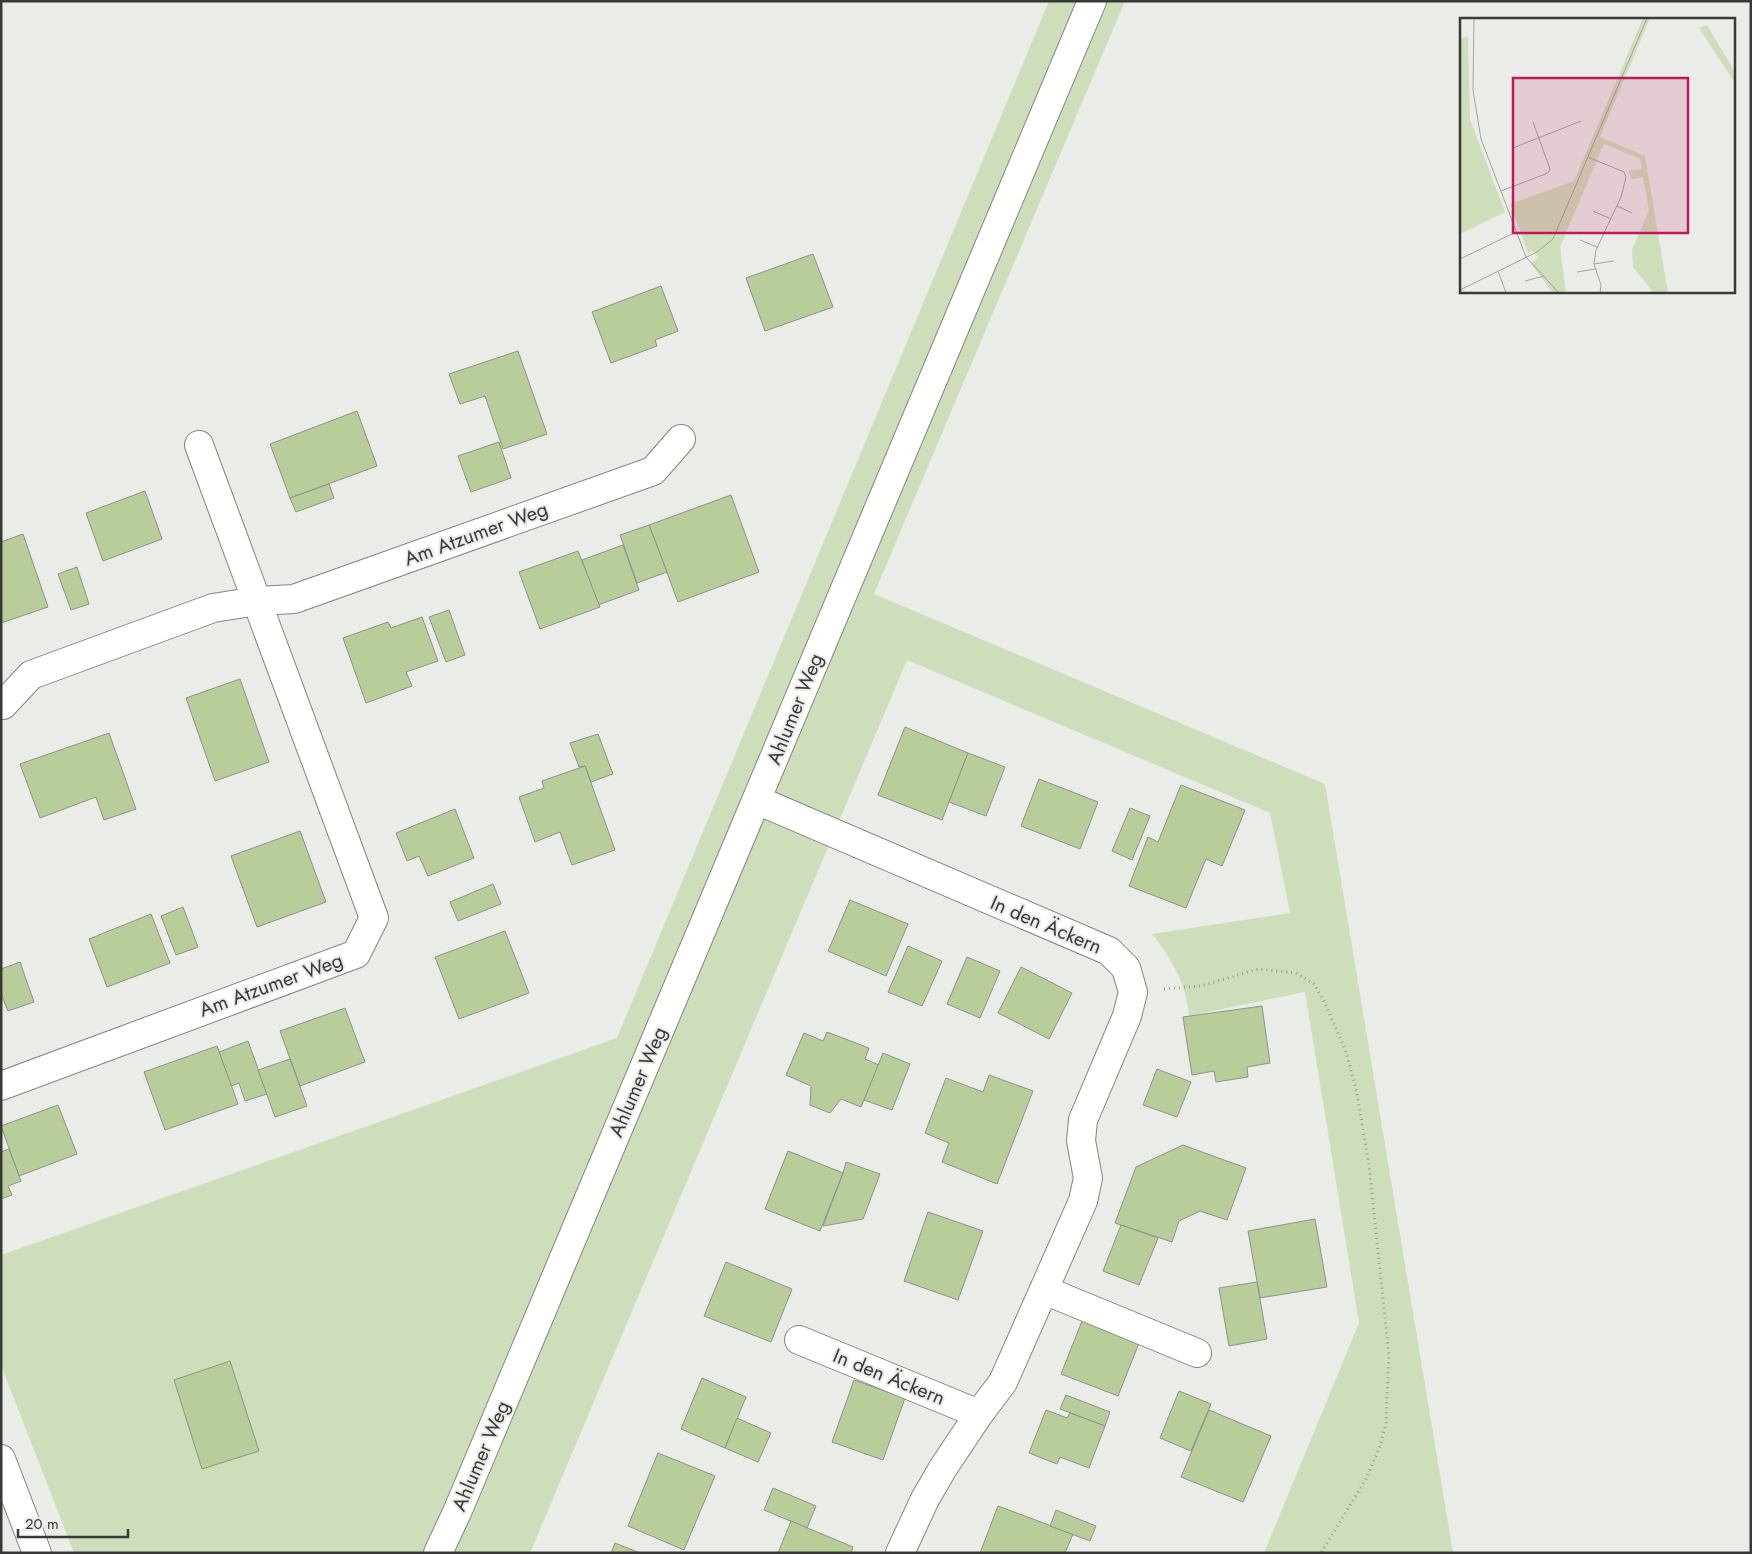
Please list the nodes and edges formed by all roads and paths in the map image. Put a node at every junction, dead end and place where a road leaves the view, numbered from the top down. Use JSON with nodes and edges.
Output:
{"nodes":[{"id":1,"x":1092,"y":1,"type":"edge"},
{"id":2,"x":681,"y":439,"type":"dead end"},
{"id":3,"x":199,"y":446,"type":"dead end"},
{"id":4,"x":257,"y":601,"type":"junction"},
{"id":5,"x":3,"y":705,"type":"dead end"},
{"id":6,"x":757,"y":800,"type":"junction"},
{"id":7,"x":1133,"y":992,"type":"junction"},
{"id":8,"x":1,"y":1086,"type":"edge"},
{"id":9,"x":1044,"y":1290,"type":"junction"},
{"id":10,"x":799,"y":1340,"type":"dead end"},
{"id":11,"x":1197,"y":1353,"type":"dead end"},
{"id":12,"x":979,"y":1414,"type":"junction"},
{"id":13,"x":1,"y":1459,"type":"edge"},
{"id":14,"x":30,"y":1550,"type":"edge"},
{"id":15,"x":438,"y":1553,"type":"edge"},
{"id":16,"x":900,"y":1553,"type":"edge"},
{"id":17,"x":1322,"y":1553,"type":"edge"}],
"edges":[{"from":1,"to":6,"type":"street","name":"Ahlumer Weg"},
{"from":2,"to":4,"type":"street","name":"Am Atzumer Weg"},
{"from":3,"to":4,"type":"street","name":"Am Atzumer Weg"},
{"from":4,"to":5,"type":"street","name":"Am Atzumer Weg"},
{"from":4,"to":8,"type":"street","name":"Am Atzumer Weg"},
{"from":6,"to":7,"type":"street","name":"In den Äckern"},
{"from":6,"to":15,"type":"street","name":"Ahlumer Weg"},
{"from":7,"to":9,"type":"street"},
{"from":7,"to":17,"type":"path"},
{"from":9,"to":11,"type":"street"},
{"from":9,"to":12,"type":"street"},
{"from":10,"to":12,"type":"street","name":"In den Äckern"},
{"from":12,"to":16,"type":"street"},
{"from":13,"to":14,"type":"street"}]}
